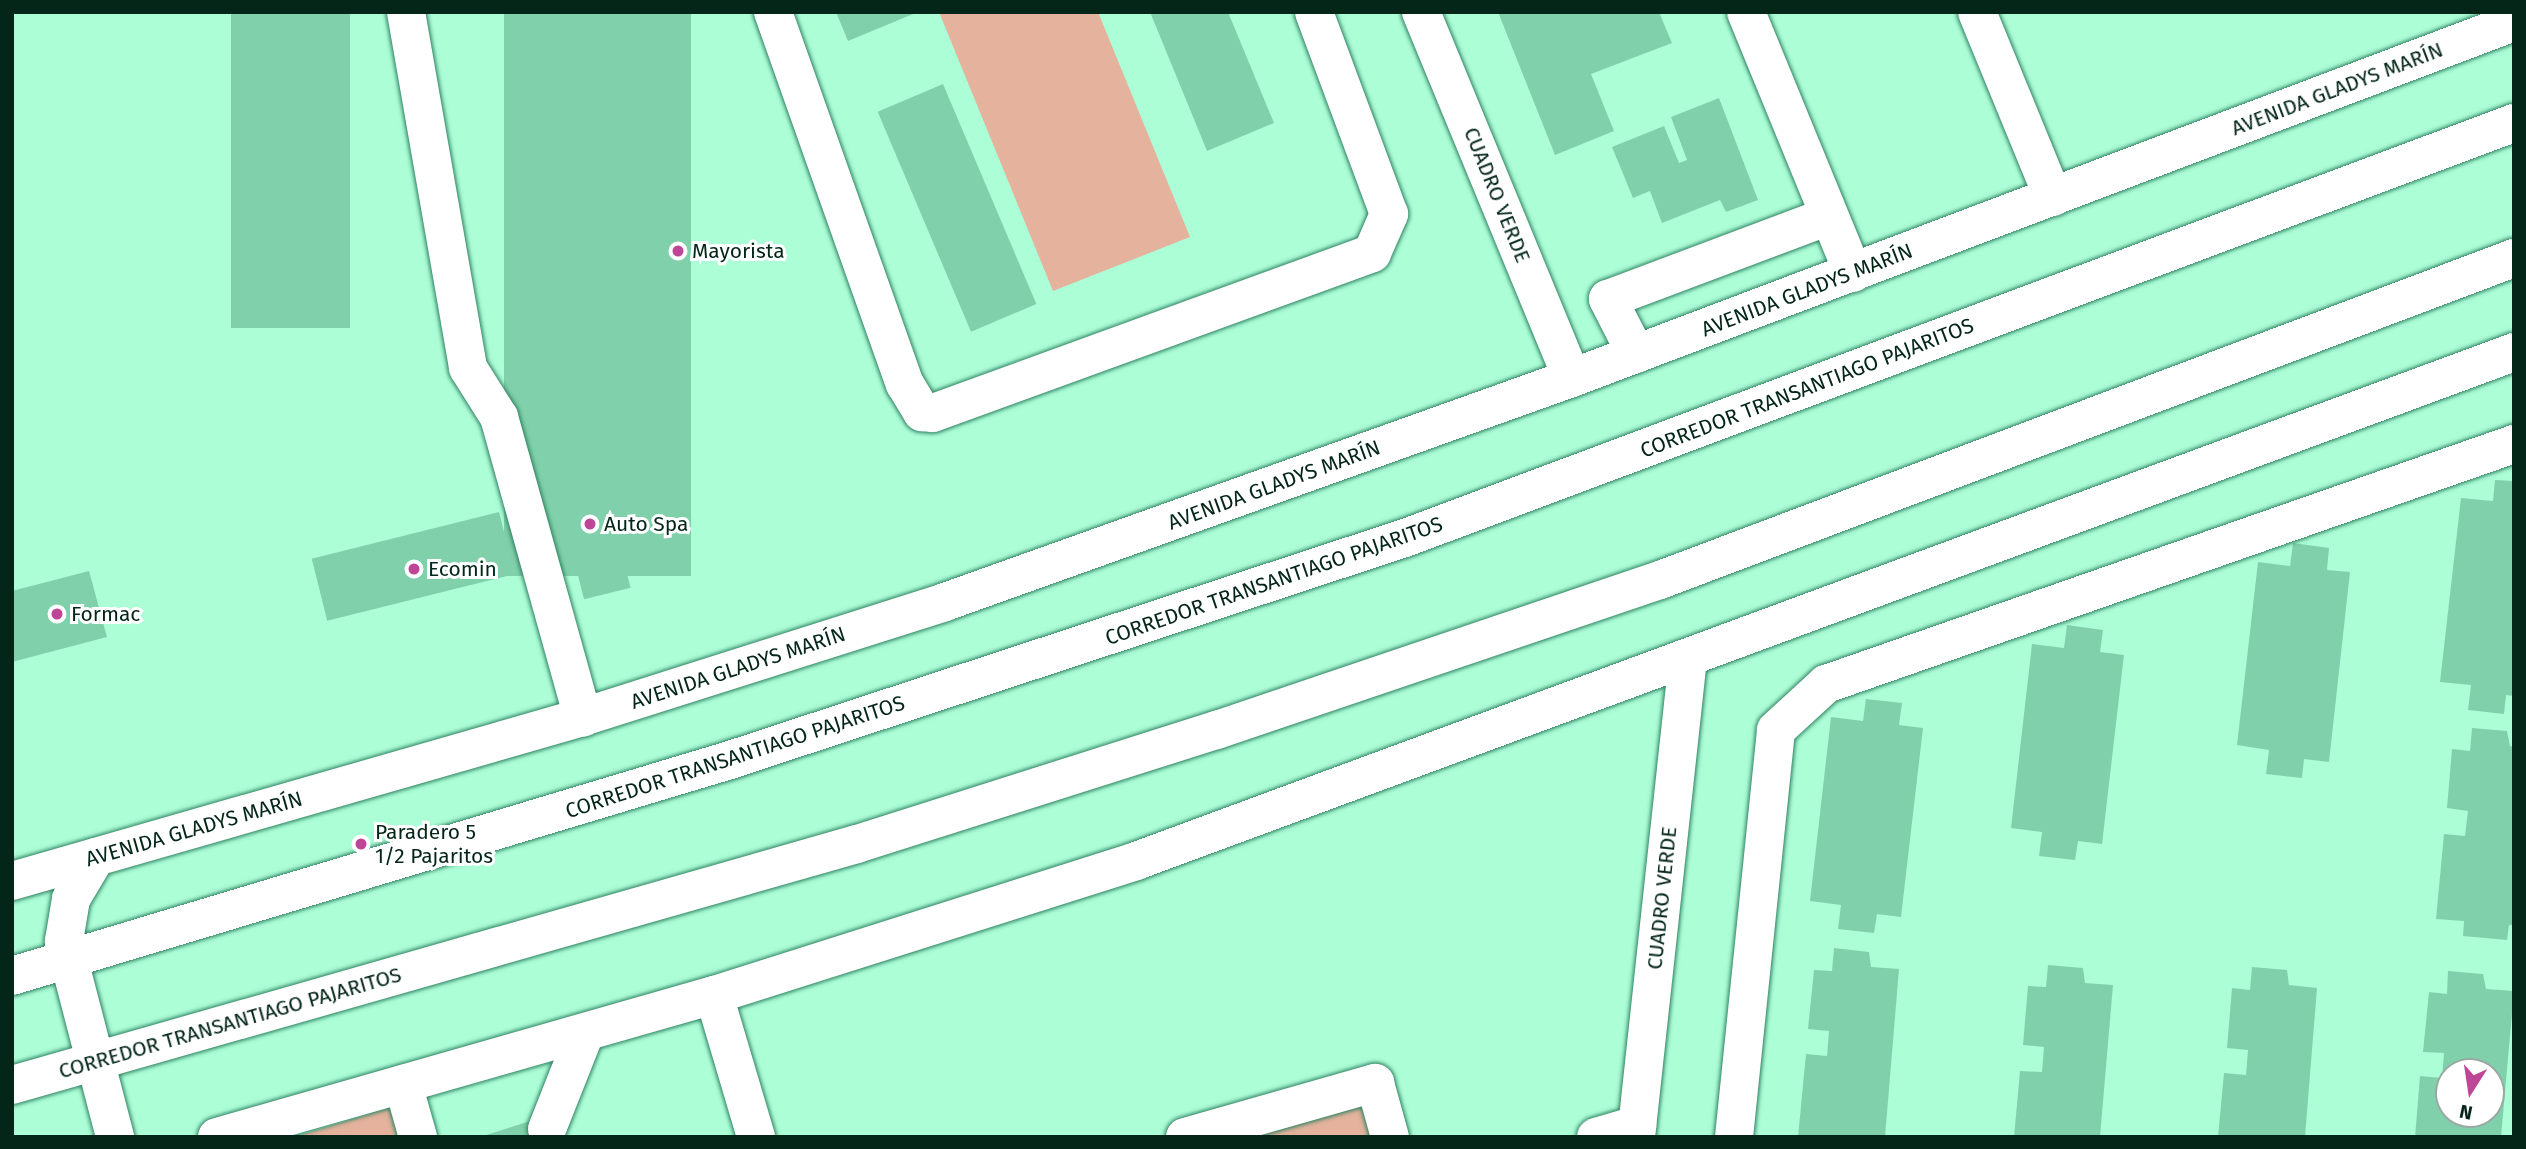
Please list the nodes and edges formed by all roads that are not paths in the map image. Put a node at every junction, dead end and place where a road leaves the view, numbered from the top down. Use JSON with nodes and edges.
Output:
{"nodes":[{"id":1,"x":406,"y":12,"type":"edge"},
{"id":2,"x":773,"y":12,"type":"edge"},
{"id":3,"x":1314,"y":12,"type":"edge"},
{"id":4,"x":1422,"y":12,"type":"edge"},
{"id":5,"x":1746,"y":12,"type":"edge"},
{"id":6,"x":1977,"y":12,"type":"edge"},
{"id":7,"x":2514,"y":22,"type":"edge"},
{"id":8,"x":2514,"y":123,"type":"edge"},
{"id":9,"x":2053,"y":197,"type":"junction"},
{"id":10,"x":1826,"y":217,"type":"junction"},
{"id":11,"x":2514,"y":258,"type":"edge"},
{"id":12,"x":1853,"y":273,"type":"junction"},
{"id":13,"x":2514,"y":352,"type":"edge"},
{"id":14,"x":1636,"y":354,"type":"junction"},
{"id":15,"x":1572,"y":378,"type":"junction"},
{"id":16,"x":2514,"y":444,"type":"edge"},
{"id":17,"x":1688,"y":659,"type":"junction"},
{"id":18,"x":583,"y":717,"type":"junction"},
{"id":19,"x":96,"y":857,"type":"junction"},
{"id":20,"x":12,"y":881,"type":"edge"},
{"id":21,"x":66,"y":961,"type":"junction"},
{"id":22,"x":12,"y":976,"type":"edge"},
{"id":23,"x":714,"y":995,"type":"junction"},
{"id":24,"x":585,"y":1033,"type":"junction"},
{"id":25,"x":94,"y":1062,"type":"junction"},
{"id":26,"x":403,"y":1084,"type":"junction"},
{"id":27,"x":12,"y":1085,"type":"edge"},
{"id":28,"x":547,"y":1129,"type":"dead end"},
{"id":29,"x":1637,"y":1131,"type":"edge"},
{"id":30,"x":115,"y":1137,"type":"edge"},
{"id":31,"x":217,"y":1137,"type":"edge"},
{"id":32,"x":418,"y":1137,"type":"edge"},
{"id":33,"x":756,"y":1137,"type":"edge"},
{"id":34,"x":1185,"y":1137,"type":"edge"},
{"id":35,"x":1390,"y":1137,"type":"edge"},
{"id":36,"x":1597,"y":1137,"type":"edge"},
{"id":37,"x":1734,"y":1137,"type":"edge"}],
"edges":[{"from":1,"to":18,"type":"main road"},
{"from":2,"to":3,"type":"main road"},
{"from":4,"to":15,"type":"main road","name":"CUADRO VERDE"},
{"from":5,"to":10,"type":"main road"},
{"from":6,"to":9,"type":"main road"},
{"from":7,"to":9,"type":"main road","name":"AVENIDA GLADYS MARÍN"},
{"from":8,"to":21,"type":"main road","name":"CORREDOR TRANSANTIAGO PAJARITOS"},
{"from":9,"to":12,"type":"main road","name":"AVENIDA GLADYS MARÍN"},
{"from":10,"to":12,"type":"main road"},
{"from":10,"to":14,"type":"main road"},
{"from":11,"to":25,"type":"main road","name":"CORREDOR TRANSANTIAGO PAJARITOS"},
{"from":12,"to":14,"type":"main road","name":"AVENIDA GLADYS MARÍN"},
{"from":13,"to":17,"type":"main road"},
{"from":14,"to":15,"type":"main road","name":"AVENIDA GLADYS MARÍN"},
{"from":15,"to":18,"type":"main road","name":"AVENIDA GLADYS MARÍN"},
{"from":16,"to":37,"type":"main road"},
{"from":17,"to":23,"type":"main road"},
{"from":17,"to":29,"type":"main road","name":"CUADRO VERDE"},
{"from":18,"to":19,"type":"main road","name":"AVENIDA GLADYS MARÍN"},
{"from":19,"to":20,"type":"main road","name":"AVENIDA GLADYS MARÍN"},
{"from":19,"to":21,"type":"main road"},
{"from":21,"to":22,"type":"main road","name":"CORREDOR TRANSANTIAGO PAJARITOS"},
{"from":21,"to":25,"type":"main road"},
{"from":23,"to":24,"type":"main road"},
{"from":23,"to":33,"type":"main road"},
{"from":24,"to":26,"type":"main road"},
{"from":24,"to":28,"type":"main road"},
{"from":25,"to":27,"type":"main road","name":"CORREDOR TRANSANTIAGO PAJARITOS"},
{"from":25,"to":30,"type":"main road"},
{"from":26,"to":31,"type":"main road"},
{"from":26,"to":32,"type":"main road"},
{"from":29,"to":36,"type":"main road"},
{"from":34,"to":35,"type":"main road"}]}
